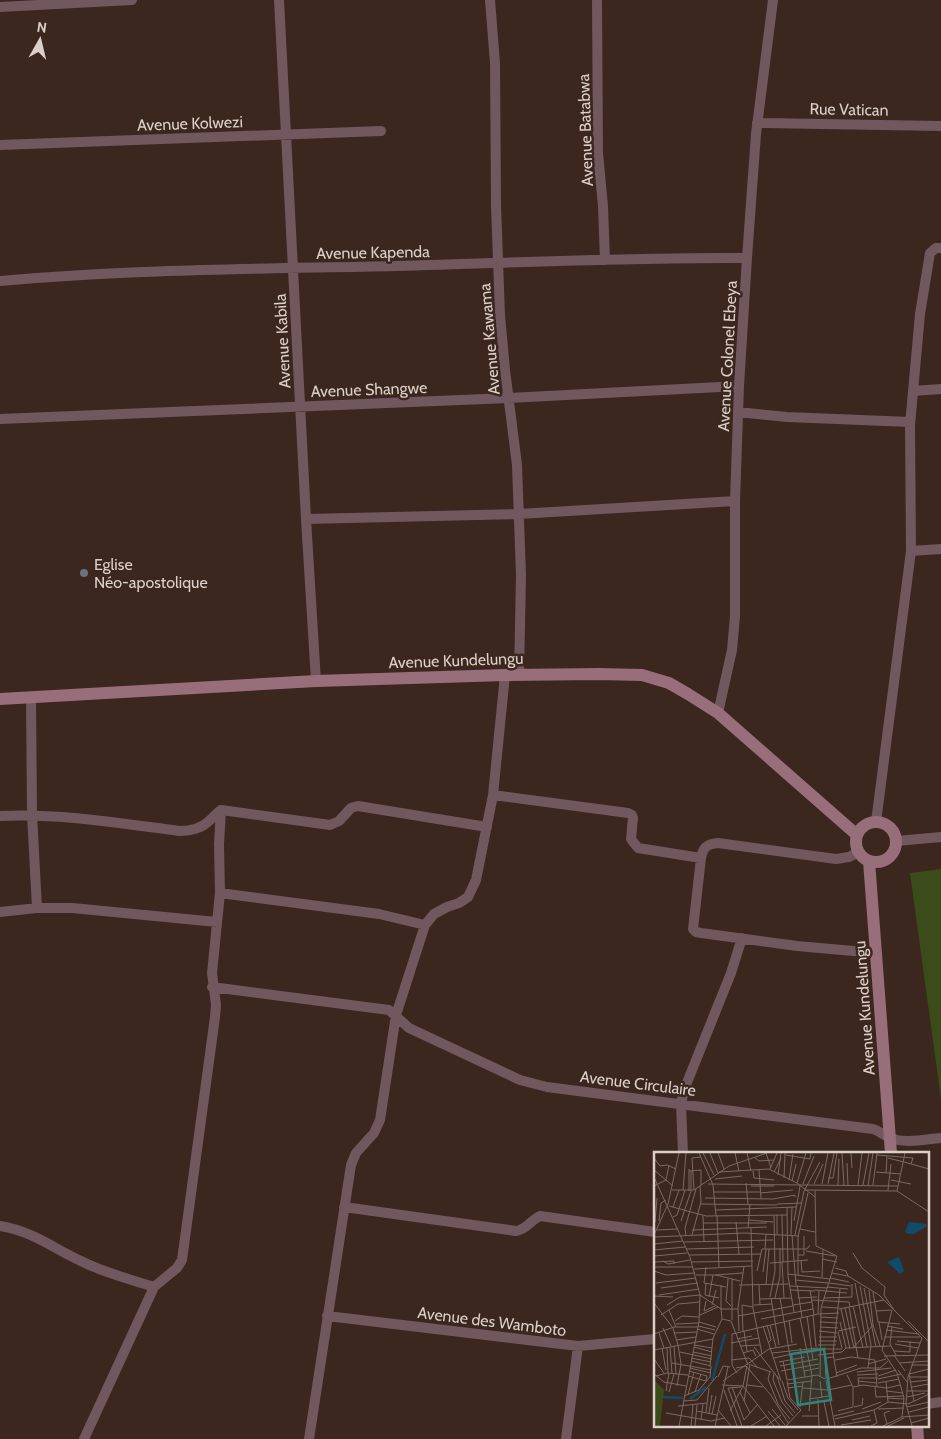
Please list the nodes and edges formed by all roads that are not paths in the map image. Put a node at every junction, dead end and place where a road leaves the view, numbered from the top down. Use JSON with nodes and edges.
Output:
{"nodes":[{"id":1,"x":132,"y":0,"type":"edge"},
{"id":2,"x":279,"y":0,"type":"edge"},
{"id":3,"x":490,"y":0,"type":"edge"},
{"id":4,"x":597,"y":0,"type":"edge"},
{"id":5,"x":774,"y":0,"type":"edge"},
{"id":6,"x":0,"y":7,"type":"edge"},
{"id":7,"x":757,"y":123,"type":"junction"},
{"id":8,"x":941,"y":126,"type":"edge"},
{"id":9,"x":381,"y":130,"type":"dead end"},
{"id":10,"x":287,"y":134,"type":"junction"},
{"id":11,"x":0,"y":145,"type":"edge"},
{"id":12,"x":941,"y":248,"type":"edge"},
{"id":13,"x":747,"y":258,"type":"junction"},
{"id":14,"x":605,"y":260,"type":"junction"},
{"id":15,"x":497,"y":263,"type":"junction"},
{"id":16,"x":293,"y":269,"type":"junction"},
{"id":17,"x":0,"y":281,"type":"edge"},
{"id":18,"x":739,"y":386,"type":"junction"},
{"id":19,"x":941,"y":389,"type":"edge"},
{"id":20,"x":913,"y":391,"type":"junction"},
{"id":21,"x":509,"y":398,"type":"junction"},
{"id":22,"x":301,"y":406,"type":"junction"},
{"id":23,"x":738,"y":412,"type":"junction"},
{"id":24,"x":0,"y":419,"type":"edge"},
{"id":25,"x":910,"y":422,"type":"junction"},
{"id":26,"x":736,"y":501,"type":"junction"},
{"id":27,"x":519,"y":514,"type":"junction"},
{"id":28,"x":306,"y":519,"type":"junction"},
{"id":29,"x":941,"y":549,"type":"edge"},
{"id":30,"x":911,"y":551,"type":"junction"},
{"id":31,"x":505,"y":675,"type":"junction"},
{"id":32,"x":519,"y":675,"type":"junction"},
{"id":33,"x":316,"y":681,"type":"junction"},
{"id":34,"x":31,"y":697,"type":"junction"},
{"id":35,"x":0,"y":699,"type":"edge"},
{"id":36,"x":718,"y":713,"type":"junction"},
{"id":37,"x":493,"y":795,"type":"junction"},
{"id":38,"x":221,"y":810,"type":"junction"},
{"id":39,"x":32,"y":814,"type":"junction"},
{"id":40,"x":0,"y":816,"type":"edge"},
{"id":41,"x":876,"y":822,"type":"junction"},
{"id":42,"x":487,"y":827,"type":"junction"},
{"id":43,"x":857,"y":835,"type":"junction"},
{"id":44,"x":941,"y":837,"type":"edge"},
{"id":45,"x":897,"y":841,"type":"junction"},
{"id":46,"x":858,"y":852,"type":"junction"},
{"id":47,"x":701,"y":858,"type":"junction"},
{"id":48,"x":869,"y":861,"type":"junction"},
{"id":49,"x":220,"y":893,"type":"junction"},
{"id":50,"x":37,"y":908,"type":"junction"},
{"id":51,"x":0,"y":912,"type":"edge"},
{"id":52,"x":217,"y":922,"type":"junction"},
{"id":53,"x":425,"y":925,"type":"junction"},
{"id":54,"x":742,"y":938,"type":"junction"},
{"id":55,"x":876,"y":953,"type":"junction"},
{"id":56,"x":212,"y":987,"type":"junction"},
{"id":57,"x":396,"y":1014,"type":"junction"},
{"id":58,"x":682,"y":1104,"type":"junction"},
{"id":59,"x":890,"y":1138,"type":"junction"},
{"id":60,"x":941,"y":1138,"type":"edge"},
{"id":61,"x":683,"y":1152,"type":"edge"},
{"id":62,"x":891,"y":1152,"type":"edge"},
{"id":63,"x":344,"y":1207,"type":"junction"},
{"id":64,"x":0,"y":1226,"type":"edge"},
{"id":65,"x":654,"y":1232,"type":"edge"},
{"id":66,"x":154,"y":1287,"type":"junction"},
{"id":67,"x":327,"y":1316,"type":"junction"},
{"id":68,"x":654,"y":1339,"type":"edge"},
{"id":69,"x":578,"y":1346,"type":"junction"},
{"id":70,"x":941,"y":1402,"type":"edge"},
{"id":71,"x":928,"y":1404,"type":"edge"},
{"id":72,"x":917,"y":1426,"type":"edge"},
{"id":73,"x":84,"y":1439,"type":"edge"},
{"id":74,"x":309,"y":1439,"type":"edge"},
{"id":75,"x":566,"y":1439,"type":"edge"},
{"id":76,"x":918,"y":1439,"type":"edge"}],
"edges":[{"from":1,"to":6,"type":"street"},
{"from":2,"to":10,"type":"street","name":"Avenue Kabila"},
{"from":3,"to":15,"type":"street","name":"Avenue Kawama"},
{"from":4,"to":14,"type":"street","name":"Avenue Batabwa"},
{"from":5,"to":7,"type":"street","name":"Avenue Colonel Ebeya"},
{"from":7,"to":8,"type":"street","name":"Rue Vatican"},
{"from":7,"to":13,"type":"street","name":"Avenue Colonel Ebeya"},
{"from":9,"to":10,"type":"street","name":"Avenue Kolwezi"},
{"from":10,"to":11,"type":"street","name":"Avenue Kolwezi"},
{"from":10,"to":16,"type":"street","name":"Avenue Kabila"},
{"from":12,"to":20,"type":"street"},
{"from":13,"to":14,"type":"street","name":"Avenue Kapenda"},
{"from":13,"to":18,"type":"street","name":"Avenue Colonel Ebeya"},
{"from":14,"to":15,"type":"street","name":"Avenue Kapenda"},
{"from":15,"to":16,"type":"street","name":"Avenue Kapenda"},
{"from":15,"to":21,"type":"street","name":"Avenue Kawama"},
{"from":16,"to":17,"type":"street","name":"Avenue Kapenda"},
{"from":16,"to":22,"type":"street","name":"Avenue Kabila"},
{"from":18,"to":21,"type":"street","name":"Avenue Shangwe"},
{"from":18,"to":23,"type":"street","name":"Avenue Colonel Ebeya"},
{"from":19,"to":20,"type":"street"},
{"from":20,"to":25,"type":"street"},
{"from":21,"to":22,"type":"street","name":"Avenue Shangwe"},
{"from":21,"to":27,"type":"street","name":"Avenue Kawama"},
{"from":22,"to":24,"type":"street","name":"Avenue Shangwe"},
{"from":22,"to":28,"type":"street","name":"Avenue Kabila"},
{"from":23,"to":25,"type":"street"},
{"from":23,"to":26,"type":"street","name":"Avenue Colonel Ebeya"},
{"from":25,"to":30,"type":"street"},
{"from":26,"to":27,"type":"street"},
{"from":26,"to":36,"type":"street","name":"Avenue Colonel Ebeya"},
{"from":27,"to":28,"type":"street"},
{"from":27,"to":32,"type":"street","name":"Avenue Kawama"},
{"from":28,"to":33,"type":"street","name":"Avenue Kabila"},
{"from":29,"to":30,"type":"street"},
{"from":30,"to":41,"type":"street"},
{"from":31,"to":32,"type":"street","name":"Avenue Kundelungu"},
{"from":31,"to":33,"type":"street","name":"Avenue Kundelungu"},
{"from":31,"to":37,"type":"street"},
{"from":32,"to":36,"type":"street","name":"Avenue Kundelungu"},
{"from":33,"to":34,"type":"street","name":"Avenue Kundelungu"},
{"from":34,"to":35,"type":"street","name":"Avenue Kundelungu"},
{"from":34,"to":39,"type":"street"},
{"from":36,"to":43,"type":"street","name":"Avenue Kundelungu"},
{"from":37,"to":42,"type":"street"},
{"from":37,"to":47,"type":"street"},
{"from":38,"to":39,"type":"street"},
{"from":38,"to":42,"type":"street"},
{"from":38,"to":49,"type":"street"},
{"from":39,"to":40,"type":"street"},
{"from":39,"to":50,"type":"street"},
{"from":41,"to":43,"type":"street"},
{"from":41,"to":45,"type":"street"},
{"from":42,"to":53,"type":"street"},
{"from":43,"to":46,"type":"street"},
{"from":44,"to":45,"type":"street"},
{"from":45,"to":48,"type":"street"},
{"from":46,"to":47,"type":"street"},
{"from":46,"to":48,"type":"street"},
{"from":47,"to":54,"type":"street"},
{"from":48,"to":55,"type":"street","name":"Avenue Kundelungu"},
{"from":49,"to":52,"type":"street"},
{"from":49,"to":53,"type":"street"},
{"from":50,"to":51,"type":"street"},
{"from":50,"to":52,"type":"street"},
{"from":52,"to":56,"type":"street"},
{"from":53,"to":57,"type":"street"},
{"from":54,"to":55,"type":"street"},
{"from":54,"to":58,"type":"street"},
{"from":55,"to":59,"type":"street","name":"Avenue Kundelungu"},
{"from":56,"to":57,"type":"street"},
{"from":56,"to":66,"type":"street"},
{"from":57,"to":58,"type":"street","name":"Avenue Circulaire"},
{"from":57,"to":63,"type":"street"},
{"from":58,"to":59,"type":"street","name":"Avenue Circulaire"},
{"from":58,"to":61,"type":"street"},
{"from":59,"to":60,"type":"street"},
{"from":59,"to":62,"type":"street","name":"Avenue Kundelungu"},
{"from":63,"to":65,"type":"street"},
{"from":63,"to":67,"type":"street"},
{"from":64,"to":66,"type":"street"},
{"from":66,"to":73,"type":"street"},
{"from":67,"to":69,"type":"street","name":"Avenue des Wamboto"},
{"from":67,"to":74,"type":"street"},
{"from":68,"to":69,"type":"street","name":"Avenue des Wamboto"},
{"from":69,"to":75,"type":"street"},
{"from":70,"to":71,"type":"street"},
{"from":72,"to":76,"type":"street"}]}
